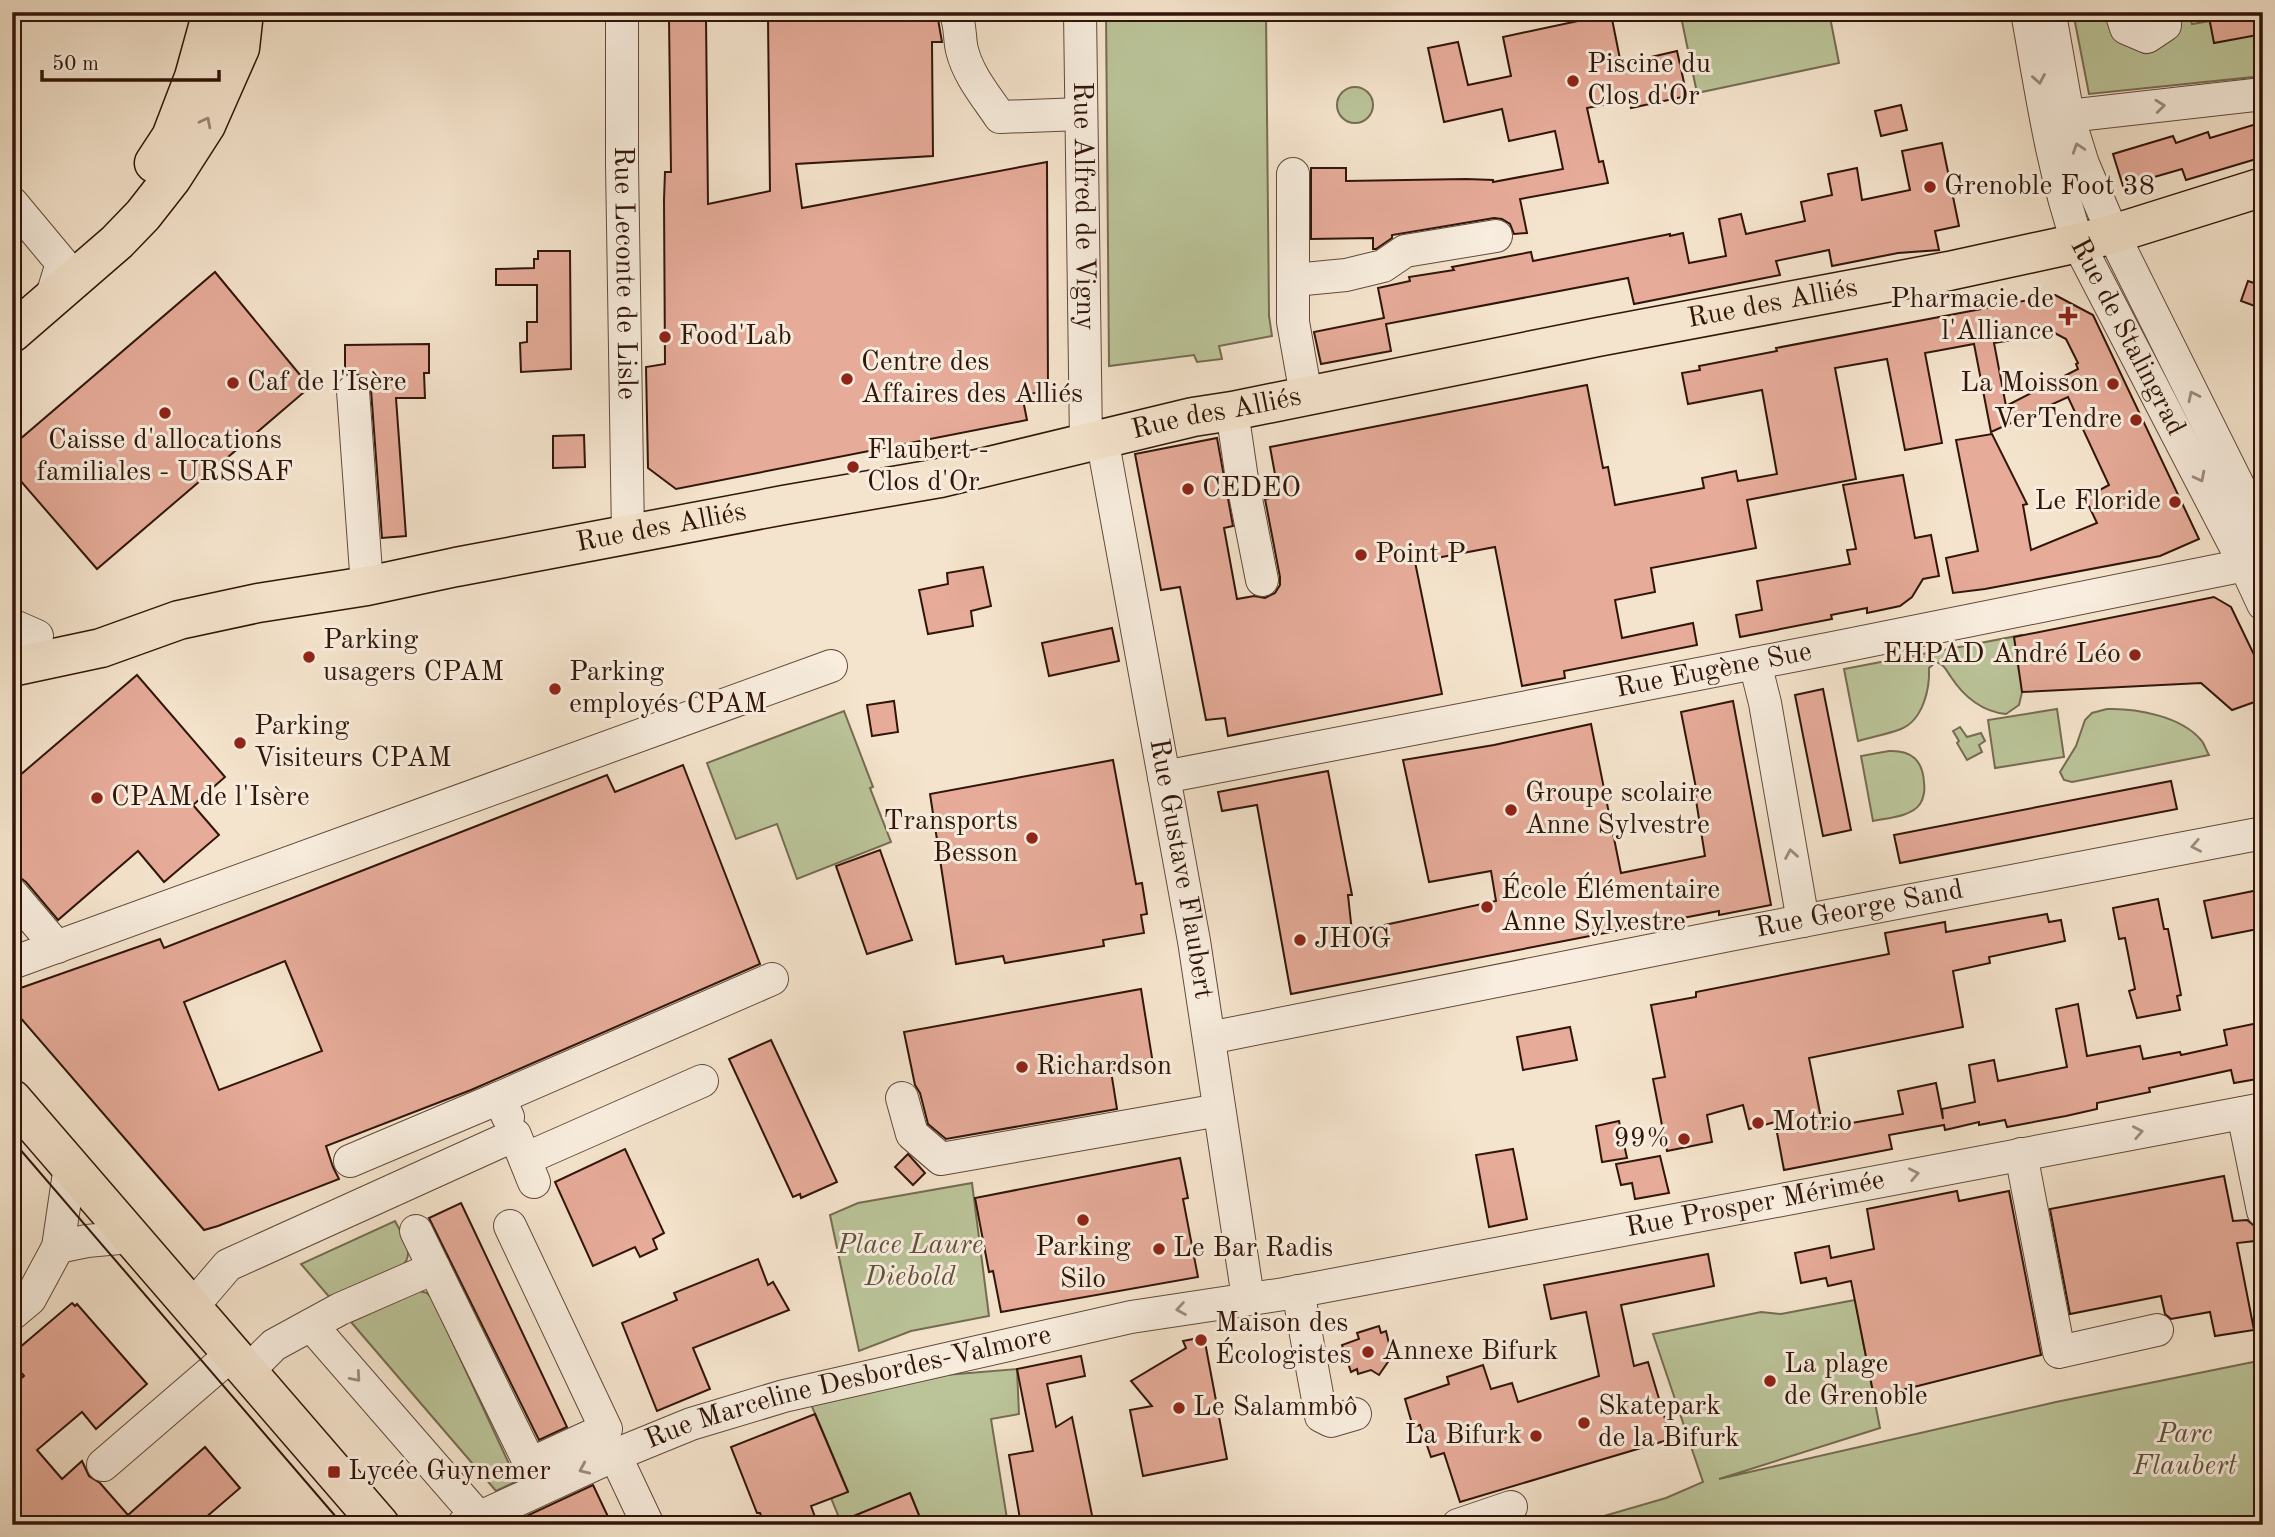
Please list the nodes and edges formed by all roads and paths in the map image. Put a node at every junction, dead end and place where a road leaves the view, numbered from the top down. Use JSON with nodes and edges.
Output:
{"nodes":[{"id":1,"x":212,"y":12,"type":"edge"},
{"id":2,"x":261,"y":12,"type":"edge"},
{"id":3,"x":622,"y":12,"type":"edge"},
{"id":4,"x":956,"y":12,"type":"edge"},
{"id":5,"x":1080,"y":12,"type":"edge"},
{"id":6,"x":2027,"y":12,"type":"edge"},
{"id":7,"x":2049,"y":12,"type":"edge"},
{"id":8,"x":2121,"y":12,"type":"edge"},
{"id":9,"x":2164,"y":12,"type":"edge"},
{"id":10,"x":242,"y":30,"type":"edge"},
{"id":11,"x":2263,"y":94,"type":"edge"},
{"id":12,"x":1082,"y":114,"type":"junction"},
{"id":13,"x":2068,"y":116,"type":"junction"},
{"id":14,"x":1293,"y":174,"type":"dead end"},
{"id":15,"x":2263,"y":187,"type":"edge"},
{"id":16,"x":12,"y":203,"type":"edge"},
{"id":17,"x":1496,"y":236,"type":"dead end"},
{"id":18,"x":2096,"y":239,"type":"junction"},
{"id":19,"x":62,"y":263,"type":"junction"},
{"id":20,"x":1293,"y":280,"type":"junction"},
{"id":21,"x":51,"y":299,"type":"junction"},
{"id":22,"x":12,"y":308,"type":"edge"},
{"id":23,"x":12,"y":333,"type":"edge"},
{"id":24,"x":353,"y":391,"type":"dead end"},
{"id":25,"x":1306,"y":395,"type":"junction"},
{"id":26,"x":1233,"y":411,"type":"junction"},
{"id":27,"x":1094,"y":441,"type":"junction"},
{"id":28,"x":628,"y":535,"type":"junction"},
{"id":29,"x":2258,"y":547,"type":"edge"},
{"id":30,"x":1262,"y":580,"type":"dead end"},
{"id":31,"x":368,"y":586,"type":"junction"},
{"id":32,"x":2263,"y":604,"type":"edge"},
{"id":33,"x":168,"y":624,"type":"junction"},
{"id":34,"x":21,"y":634,"type":"edge"},
{"id":35,"x":1755,"y":663,"type":"junction"},
{"id":36,"x":831,"y":666,"type":"dead end"},
{"id":37,"x":12,"y":667,"type":"edge"},
{"id":38,"x":1164,"y":777,"type":"junction"},
{"id":39,"x":2263,"y":833,"type":"edge"},
{"id":40,"x":12,"y":894,"type":"edge"},
{"id":41,"x":1802,"y":921,"type":"junction"},
{"id":42,"x":57,"y":947,"type":"junction"},
{"id":43,"x":12,"y":962,"type":"edge"},
{"id":44,"x":772,"y":979,"type":"dead end"},
{"id":45,"x":1209,"y":1038,"type":"junction"},
{"id":46,"x":702,"y":1081,"type":"dead end"},
{"id":47,"x":499,"y":1098,"type":"junction"},
{"id":48,"x":902,"y":1098,"type":"dead end"},
{"id":49,"x":12,"y":1099,"type":"edge"},
{"id":50,"x":1219,"y":1110,"type":"junction"},
{"id":51,"x":2253,"y":1111,"type":"edge"},
{"id":52,"x":2021,"y":1154,"type":"junction"},
{"id":53,"x":525,"y":1159,"type":"junction"},
{"id":54,"x":350,"y":1161,"type":"dead end"},
{"id":55,"x":70,"y":1166,"type":"junction"},
{"id":56,"x":2263,"y":1211,"type":"edge"},
{"id":57,"x":510,"y":1226,"type":"dead end"},
{"id":58,"x":416,"y":1231,"type":"dead end"},
{"id":59,"x":130,"y":1237,"type":"junction"},
{"id":60,"x":58,"y":1248,"type":"junction"},
{"id":61,"x":434,"y":1268,"type":"junction"},
{"id":62,"x":1298,"y":1291,"type":"junction"},
{"id":63,"x":1248,"y":1298,"type":"junction"},
{"id":64,"x":192,"y":1307,"type":"junction"},
{"id":65,"x":12,"y":1314,"type":"edge"},
{"id":66,"x":311,"y":1325,"type":"junction"},
{"id":67,"x":2157,"y":1330,"type":"dead end"},
{"id":68,"x":240,"y":1363,"type":"junction"},
{"id":69,"x":1355,"y":1414,"type":"dead end"},
{"id":70,"x":615,"y":1455,"type":"junction"},
{"id":71,"x":103,"y":1465,"type":"dead end"},
{"id":72,"x":348,"y":1486,"type":"junction"},
{"id":73,"x":1511,"y":1507,"type":"dead end"},
{"id":74,"x":470,"y":1521,"type":"edge"},
{"id":75,"x":369,"y":1525,"type":"edge"},
{"id":76,"x":380,"y":1525,"type":"edge"},
{"id":77,"x":648,"y":1525,"type":"edge"},
{"id":78,"x":1458,"y":1525,"type":"edge"}],
"edges":[{"from":1,"to":19,"type":"main road"},
{"from":2,"to":10,"type":"street"},
{"from":3,"to":28,"type":"street","name":"Rue Leconte de Lisle"},
{"from":4,"to":12,"type":"street"},
{"from":5,"to":12,"type":"street","name":"Rue Alfred de Vigny"},
{"from":6,"to":18,"type":"street","name":"Rue de Stalingrad","one_way":true},
{"from":7,"to":13,"type":"street","name":"Rue de Stalingrad"},
{"from":8,"to":9,"type":"street"},
{"from":21,"to":10,"type":"main road","one_way":true},
{"from":13,"to":11,"type":"street","one_way":true},
{"from":12,"to":27,"type":"street","name":"Rue Alfred de Vigny"},
{"from":18,"to":13,"type":"street","name":"Rue de Stalingrad","one_way":true},
{"from":14,"to":20,"type":"street"},
{"from":15,"to":18,"type":"main road","name":"Rue des Alliés"},
{"from":16,"to":19,"type":"street"},
{"from":17,"to":20,"type":"street"},
{"from":18,"to":25,"type":"main road","name":"Rue des Alliés"},
{"from":18,"to":29,"type":"street","name":"Rue de Stalingrad","one_way":true},
{"from":29,"to":18,"type":"street","name":"Rue de Stalingrad","one_way":true},
{"from":19,"to":21,"type":"street"},
{"from":19,"to":22,"type":"main road"},
{"from":20,"to":25,"type":"street"},
{"from":21,"to":23,"type":"main road"},
{"from":24,"to":31,"type":"street"},
{"from":25,"to":26,"type":"main road","name":"Rue des Alliés"},
{"from":26,"to":27,"type":"main road","name":"Rue des Alliés"},
{"from":26,"to":30,"type":"street"},
{"from":27,"to":28,"type":"main road","name":"Rue des Alliés"},
{"from":27,"to":38,"type":"street","name":"Rue Gustave Flaubert"},
{"from":28,"to":31,"type":"main road","name":"Rue des Alliés"},
{"from":29,"to":32,"type":"street","name":"Rue de Stalingrad"},
{"from":29,"to":35,"type":"street","name":"Rue Eugène Sue"},
{"from":31,"to":33,"type":"main road","name":"Rue des Alliés"},
{"from":33,"to":34,"type":"main road","name":"Rue des Alliés"},
{"from":33,"to":37,"type":"main road","name":"Rue des Alliés"},
{"from":35,"to":38,"type":"street","name":"Rue Eugène Sue"},
{"from":41,"to":35,"type":"street","one_way":true},
{"from":36,"to":42,"type":"street"},
{"from":38,"to":45,"type":"street","name":"Rue Gustave Flaubert"},
{"from":39,"to":41,"type":"street","name":"Rue George Sand","one_way":true},
{"from":40,"to":42,"type":"street"},
{"from":41,"to":45,"type":"street","name":"Rue George Sand"},
{"from":42,"to":43,"type":"street"},
{"from":44,"to":47,"type":"street"},
{"from":45,"to":50,"type":"street","name":"Rue Gustave Flaubert"},
{"from":46,"to":53,"type":"street"},
{"from":47,"to":53,"type":"street"},
{"from":47,"to":54,"type":"street"},
{"from":48,"to":50,"type":"street"},
{"from":49,"to":55,"type":"main road"},
{"from":50,"to":63,"type":"street","name":"Rue Gustave Flaubert"},
{"from":52,"to":51,"type":"street","name":"Rue Prosper Mérimée","one_way":true},
{"from":51,"to":56,"type":"street"},
{"from":62,"to":52,"type":"street","name":"Rue Prosper Mérimée","one_way":true},
{"from":52,"to":67,"type":"street"},
{"from":53,"to":64,"type":"street"},
{"from":55,"to":59,"type":"main road"},
{"from":55,"to":60,"type":"street"},
{"from":57,"to":61,"type":"street"},
{"from":58,"to":61,"type":"street"},
{"from":59,"to":60,"type":"street"},
{"from":59,"to":64,"type":"main road"},
{"from":60,"to":65,"type":"street"},
{"from":61,"to":66,"type":"street"},
{"from":62,"to":63,"type":"street","name":"Rue Prosper Mérimée"},
{"from":62,"to":69,"type":"street"},
{"from":63,"to":70,"type":"street","name":"Rue Marceline Desbordes-Valmore","one_way":true},
{"from":64,"to":68,"type":"main road"},
{"from":66,"to":68,"type":"street"},
{"from":66,"to":74,"type":"street","one_way":true},
{"from":68,"to":71,"type":"street"},
{"from":68,"to":72,"type":"main road"},
{"from":70,"to":74,"type":"street","name":"Rue Marceline Desbordes-Valmore","one_way":true},
{"from":70,"to":77,"type":"street"},
{"from":72,"to":75,"type":"main road"},
{"from":72,"to":76,"type":"main road"},
{"from":73,"to":78,"type":"street"}]}
